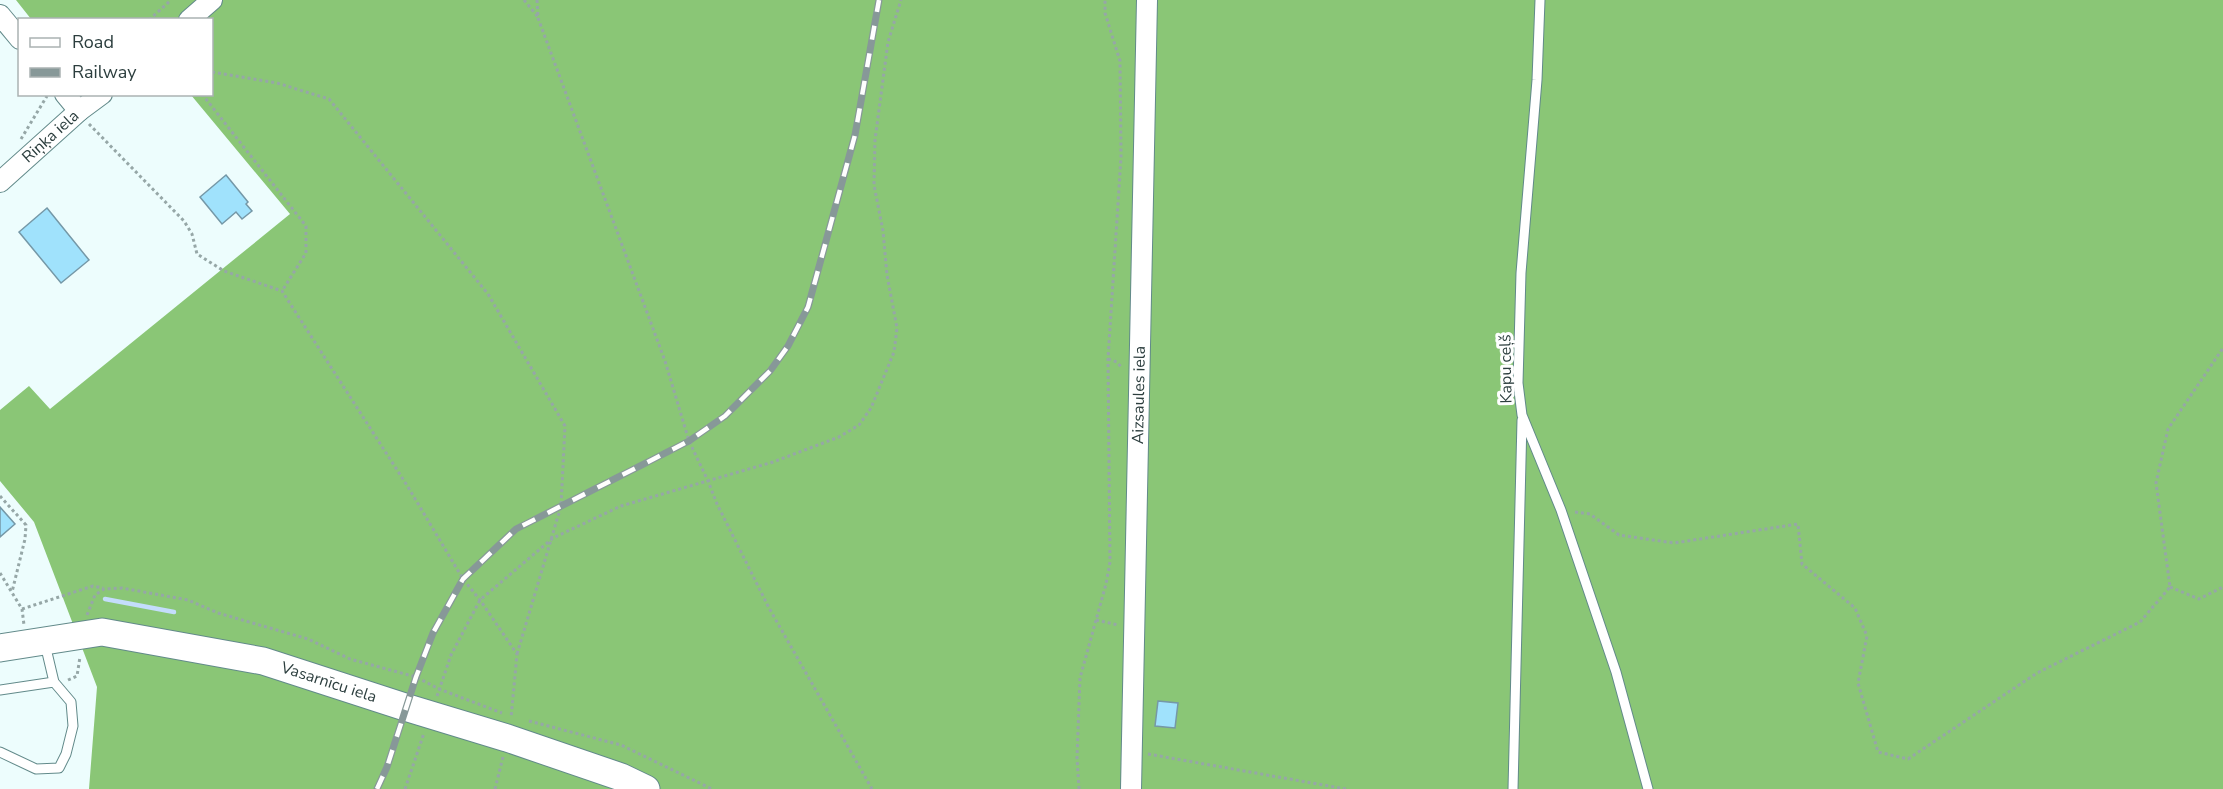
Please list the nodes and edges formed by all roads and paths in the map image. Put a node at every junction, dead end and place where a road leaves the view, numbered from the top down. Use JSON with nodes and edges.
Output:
{"nodes":[{"id":1,"x":171,"y":0,"type":"edge"},
{"id":2,"x":212,"y":0,"type":"edge"},
{"id":3,"x":524,"y":0,"type":"edge"},
{"id":4,"x":537,"y":0,"type":"edge"},
{"id":5,"x":901,"y":0,"type":"edge"},
{"id":6,"x":1105,"y":0,"type":"edge"},
{"id":7,"x":1147,"y":0,"type":"edge"},
{"id":8,"x":1540,"y":0,"type":"edge"},
{"id":9,"x":0,"y":15,"type":"edge"},
{"id":10,"x":150,"y":18,"type":"edge"},
{"id":11,"x":191,"y":18,"type":"edge"},
{"id":12,"x":538,"y":18,"type":"junction"},
{"id":13,"x":18,"y":37,"type":"edge"},
{"id":14,"x":213,"y":72,"type":"edge"},
{"id":15,"x":47,"y":96,"type":"edge"},
{"id":16,"x":67,"y":96,"type":"edge"},
{"id":17,"x":99,"y":96,"type":"edge"},
{"id":18,"x":204,"y":96,"type":"edge"},
{"id":19,"x":79,"y":111,"type":"junction"},
{"id":20,"x":14,"y":146,"type":"dead end"},
{"id":21,"x":0,"y":182,"type":"edge"},
{"id":22,"x":282,"y":291,"type":"junction"},
{"id":23,"x":2223,"y":348,"type":"edge"},
{"id":24,"x":1522,"y":415,"type":"junction"},
{"id":25,"x":708,"y":481,"type":"junction"},
{"id":26,"x":0,"y":496,"type":"edge"},
{"id":27,"x":1561,"y":510,"type":"junction"},
{"id":28,"x":553,"y":538,"type":"junction"},
{"id":29,"x":0,"y":573,"type":"edge"},
{"id":30,"x":2223,"y":587,"type":"edge"},
{"id":31,"x":2170,"y":588,"type":"junction"},
{"id":32,"x":104,"y":589,"type":"dead end"},
{"id":33,"x":12,"y":592,"type":"junction"},
{"id":34,"x":480,"y":600,"type":"junction"},
{"id":35,"x":22,"y":609,"type":"junction"},
{"id":36,"x":37,"y":643,"type":"junction"},
{"id":37,"x":0,"y":648,"type":"edge"},
{"id":38,"x":517,"y":654,"type":"junction"},
{"id":39,"x":54,"y":682,"type":"junction"},
{"id":40,"x":0,"y":690,"type":"edge"},
{"id":41,"x":430,"y":715,"type":"junction"},
{"id":42,"x":507,"y":738,"type":"junction"},
{"id":43,"x":0,"y":752,"type":"edge"},
{"id":44,"x":1131,"y":752,"type":"junction"},
{"id":45,"x":405,"y":789,"type":"edge"},
{"id":46,"x":495,"y":789,"type":"edge"},
{"id":47,"x":646,"y":789,"type":"edge"},
{"id":48,"x":872,"y":789,"type":"edge"},
{"id":49,"x":1079,"y":789,"type":"edge"},
{"id":50,"x":1131,"y":789,"type":"edge"},
{"id":51,"x":1346,"y":789,"type":"edge"},
{"id":52,"x":1512,"y":789,"type":"edge"},
{"id":53,"x":1648,"y":789,"type":"edge"}],
"edges":[{"from":1,"to":10,"type":"path"},
{"from":2,"to":11,"type":"street"},
{"from":3,"to":12,"type":"path"},
{"from":4,"to":12,"type":"path"},
{"from":5,"to":25,"type":"path"},
{"from":6,"to":49,"type":"path"},
{"from":7,"to":44,"type":"street","name":"Aizsaules iela"},
{"from":8,"to":24,"type":"lane","name":"Kapu ceļš"},
{"from":9,"to":13,"type":"street"},
{"from":12,"to":25,"type":"path"},
{"from":14,"to":28,"type":"path"},
{"from":15,"to":20,"type":"path"},
{"from":16,"to":19,"type":"street"},
{"from":17,"to":19,"type":"street","name":"Riņķa iela"},
{"from":18,"to":22,"type":"path"},
{"from":19,"to":21,"type":"street","name":"Riņķa iela"},
{"from":19,"to":22,"type":"path"},
{"from":22,"to":34,"type":"path"},
{"from":23,"to":31,"type":"path"},
{"from":24,"to":27,"type":"lane","name":"Kapu ceļš"},
{"from":24,"to":52,"type":"lane"},
{"from":25,"to":28,"type":"path"},
{"from":25,"to":48,"type":"path"},
{"from":26,"to":33,"type":"path"},
{"from":27,"to":31,"type":"path"},
{"from":27,"to":53,"type":"lane","name":"Kapu ceļš"},
{"from":28,"to":34,"type":"path"},
{"from":28,"to":38,"type":"path"},
{"from":29,"to":33,"type":"path"},
{"from":30,"to":31,"type":"path"},
{"from":32,"to":35,"type":"path"},
{"from":33,"to":35,"type":"path"},
{"from":34,"to":38,"type":"path"},
{"from":34,"to":41,"type":"path"},
{"from":35,"to":36,"type":"path"},
{"from":36,"to":37,"type":"street","name":"Vasarnīcu iela"},
{"from":36,"to":39,"type":"lane"},
{"from":36,"to":41,"type":"street","name":"Vasarnīcu iela"},
{"from":38,"to":42,"type":"path"},
{"from":39,"to":40,"type":"lane"},
{"from":39,"to":43,"type":"lane"},
{"from":41,"to":42,"type":"street","name":"Vasarnīcu iela"},
{"from":41,"to":45,"type":"path"},
{"from":42,"to":46,"type":"path"},
{"from":42,"to":47,"type":"street","name":"Vasarnīcu iela"},
{"from":44,"to":50,"type":"street","name":"Aizsaules iela"},
{"from":44,"to":51,"type":"path"}]}
